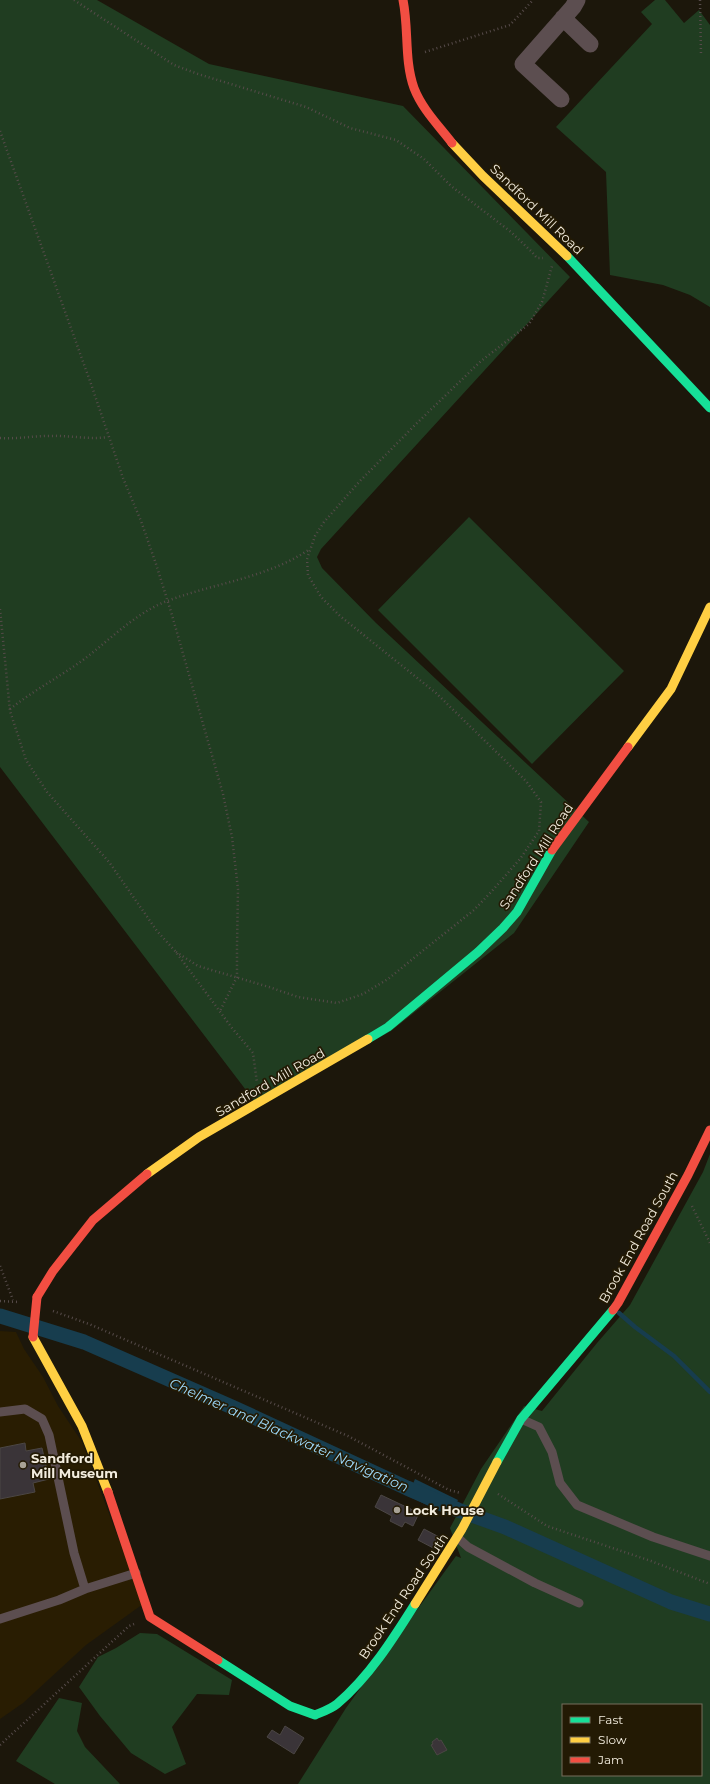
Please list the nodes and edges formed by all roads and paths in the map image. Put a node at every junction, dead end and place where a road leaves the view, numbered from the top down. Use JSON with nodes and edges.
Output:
{"nodes":[{"id":1,"x":74,"y":0,"type":"edge"},
{"id":2,"x":403,"y":0,"type":"edge"},
{"id":3,"x":534,"y":0,"type":"edge"},
{"id":4,"x":577,"y":0,"type":"edge"},
{"id":5,"x":700,"y":0,"type":"edge"},
{"id":6,"x":563,"y":18,"type":"junction"},
{"id":7,"x":590,"y":44,"type":"dead end"},
{"id":8,"x":700,"y":55,"type":"dead end"},
{"id":9,"x":409,"y":57,"type":"junction"},
{"id":10,"x":562,"y":99,"type":"dead end"},
{"id":11,"x":0,"y":131,"type":"edge"},
{"id":12,"x":549,"y":259,"type":"dead end"},
{"id":13,"x":554,"y":259,"type":"dead end"},
{"id":14,"x":710,"y":408,"type":"edge"},
{"id":15,"x":0,"y":438,"type":"edge"},
{"id":16,"x":108,"y":438,"type":"junction"},
{"id":17,"x":310,"y":549,"type":"junction"},
{"id":18,"x":167,"y":601,"type":"junction"},
{"id":19,"x":710,"y":607,"type":"edge"},
{"id":20,"x":0,"y":609,"type":"edge"},
{"id":21,"x":10,"y":709,"type":"junction"},
{"id":22,"x":176,"y":952,"type":"junction"},
{"id":23,"x":237,"y":977,"type":"junction"},
{"id":24,"x":220,"y":1011,"type":"junction"},
{"id":25,"x":257,"y":1105,"type":"junction"},
{"id":26,"x":710,"y":1130,"type":"edge"},
{"id":27,"x":679,"y":1191,"type":"junction"},
{"id":28,"x":710,"y":1243,"type":"edge"},
{"id":29,"x":0,"y":1266,"type":"edge"},
{"id":30,"x":0,"y":1300,"type":"edge"},
{"id":31,"x":13,"y":1300,"type":"junction"},
{"id":32,"x":20,"y":1302,"type":"dead end"},
{"id":33,"x":48,"y":1310,"type":"dead end"},
{"id":34,"x":0,"y":1412,"type":"edge"},
{"id":35,"x":522,"y":1419,"type":"junction"},
{"id":36,"x":477,"y":1499,"type":"junction"},
{"id":37,"x":457,"y":1537,"type":"junction"},
{"id":38,"x":710,"y":1556,"type":"edge"},
{"id":39,"x":136,"y":1573,"type":"junction"},
{"id":40,"x":710,"y":1584,"type":"edge"},
{"id":41,"x":85,"y":1589,"type":"junction"},
{"id":42,"x":579,"y":1604,"type":"dead end"},
{"id":43,"x":0,"y":1618,"type":"edge"},
{"id":44,"x":150,"y":1618,"type":"junction"},
{"id":45,"x":0,"y":1745,"type":"edge"}],
"edges":[{"from":1,"to":12,"type":"path"},
{"from":2,"to":9,"type":"street","name":"Sandford Mill Road"},
{"from":3,"to":9,"type":"path"},
{"from":4,"to":6,"type":"street"},
{"from":5,"to":8,"type":"path"},
{"from":6,"to":7,"type":"street"},
{"from":6,"to":10,"type":"street"},
{"from":9,"to":14,"type":"street","name":"Sandford Mill Road"},
{"from":11,"to":16,"type":"path"},
{"from":13,"to":17,"type":"path"},
{"from":15,"to":16,"type":"path"},
{"from":16,"to":18,"type":"path"},
{"from":17,"to":18,"type":"path"},
{"from":17,"to":23,"type":"path"},
{"from":18,"to":21,"type":"path"},
{"from":18,"to":23,"type":"path"},
{"from":19,"to":25,"type":"street","name":"Sandford Mill Road"},
{"from":20,"to":21,"type":"path"},
{"from":21,"to":22,"type":"path"},
{"from":22,"to":23,"type":"path"},
{"from":22,"to":24,"type":"path"},
{"from":23,"to":24,"type":"path"},
{"from":24,"to":25,"type":"path"},
{"from":25,"to":39,"type":"street","name":"Sandford Mill Road","bridge":true},
{"from":26,"to":27,"type":"street","name":"Brook End Road South"},
{"from":27,"to":28,"type":"path"},
{"from":27,"to":35,"type":"street","name":"Brook End Road South"},
{"from":29,"to":31,"type":"path"},
{"from":30,"to":31,"type":"path"},
{"from":31,"to":32,"type":"path"},
{"from":33,"to":36,"type":"path"},
{"from":34,"to":41,"type":"lane"},
{"from":35,"to":36,"type":"street","name":"Brook End Road South"},
{"from":35,"to":38,"type":"lane"},
{"from":36,"to":37,"type":"street","name":"Brook End Road South"},
{"from":36,"to":40,"type":"path"},
{"from":37,"to":42,"type":"lane"},
{"from":37,"to":44,"type":"street","name":"Brook End Road South"},
{"from":39,"to":41,"type":"lane"},
{"from":39,"to":44,"type":"street","name":"Sandford Mill Road"},
{"from":41,"to":43,"type":"lane"},
{"from":44,"to":45,"type":"path"}]}
